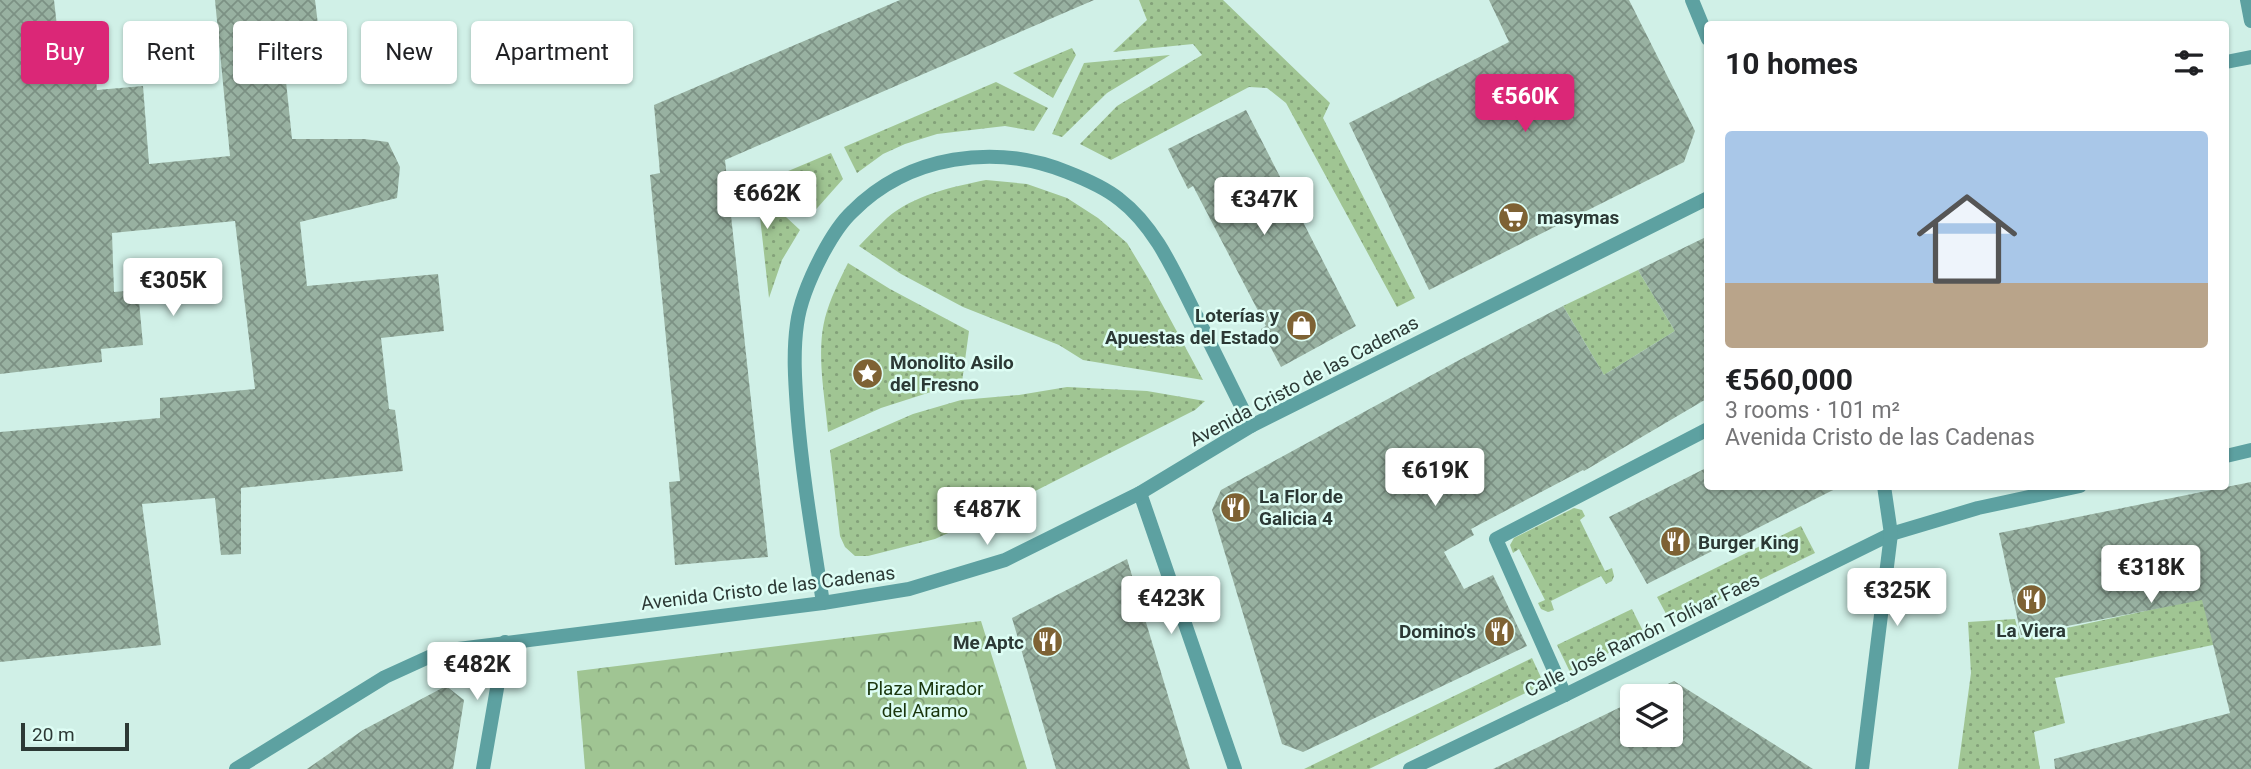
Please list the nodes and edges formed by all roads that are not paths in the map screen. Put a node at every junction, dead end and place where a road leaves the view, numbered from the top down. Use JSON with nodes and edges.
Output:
{"nodes":[{"id":1,"x":1692,"y":0,"type":"edge"},
{"id":2,"x":2247,"y":0,"type":"edge"},
{"id":3,"x":2251,"y":21,"type":"edge"},
{"id":4,"x":1704,"y":29,"type":"edge"},
{"id":5,"x":2251,"y":57,"type":"edge"},
{"id":6,"x":2229,"y":61,"type":"edge"},
{"id":7,"x":1704,"y":200,"type":"edge"},
{"id":8,"x":1251,"y":426,"type":"junction"},
{"id":9,"x":1704,"y":431,"type":"edge"},
{"id":10,"x":2251,"y":450,"type":"edge"},
{"id":11,"x":2229,"y":455,"type":"edge"},
{"id":12,"x":1885,"y":490,"type":"edge"},
{"id":13,"x":2061,"y":490,"type":"edge"},
{"id":14,"x":1140,"y":493,"type":"junction"},
{"id":15,"x":1891,"y":534,"type":"junction"},
{"id":16,"x":822,"y":603,"type":"junction"},
{"id":17,"x":505,"y":642,"type":"junction"},
{"id":18,"x":1565,"y":695,"type":"junction"},
{"id":19,"x":236,"y":769,"type":"edge"},
{"id":20,"x":483,"y":769,"type":"edge"},
{"id":21,"x":1235,"y":769,"type":"edge"},
{"id":22,"x":1410,"y":769,"type":"edge"},
{"id":23,"x":1862,"y":769,"type":"edge"}],
"edges":[{"from":1,"to":4,"type":"street"},
{"from":2,"to":3,"type":"street"},
{"from":5,"to":6,"type":"street"},
{"from":7,"to":8,"type":"street","name":"Avenida Cristo de las Cadenas"},
{"from":8,"to":14,"type":"street","name":"Avenida Cristo de las Cadenas"},
{"from":8,"to":16,"type":"street"},
{"from":9,"to":18,"type":"street"},
{"from":10,"to":11,"type":"street"},
{"from":12,"to":15,"type":"street"},
{"from":13,"to":15,"type":"street","name":"Calle José Ramón Tolívar Faes"},
{"from":14,"to":16,"type":"street","name":"Avenida Cristo de las Cadenas"},
{"from":14,"to":21,"type":"street"},
{"from":15,"to":18,"type":"street","name":"Calle José Ramón Tolívar Faes"},
{"from":15,"to":23,"type":"street"},
{"from":16,"to":17,"type":"street","name":"Avenida Cristo de las Cadenas"},
{"from":17,"to":19,"type":"street","name":"Avenida Cristo de las Cadenas"},
{"from":17,"to":20,"type":"street"},
{"from":18,"to":22,"type":"street","name":"Calle José Ramón Tolívar Faes"}]}
